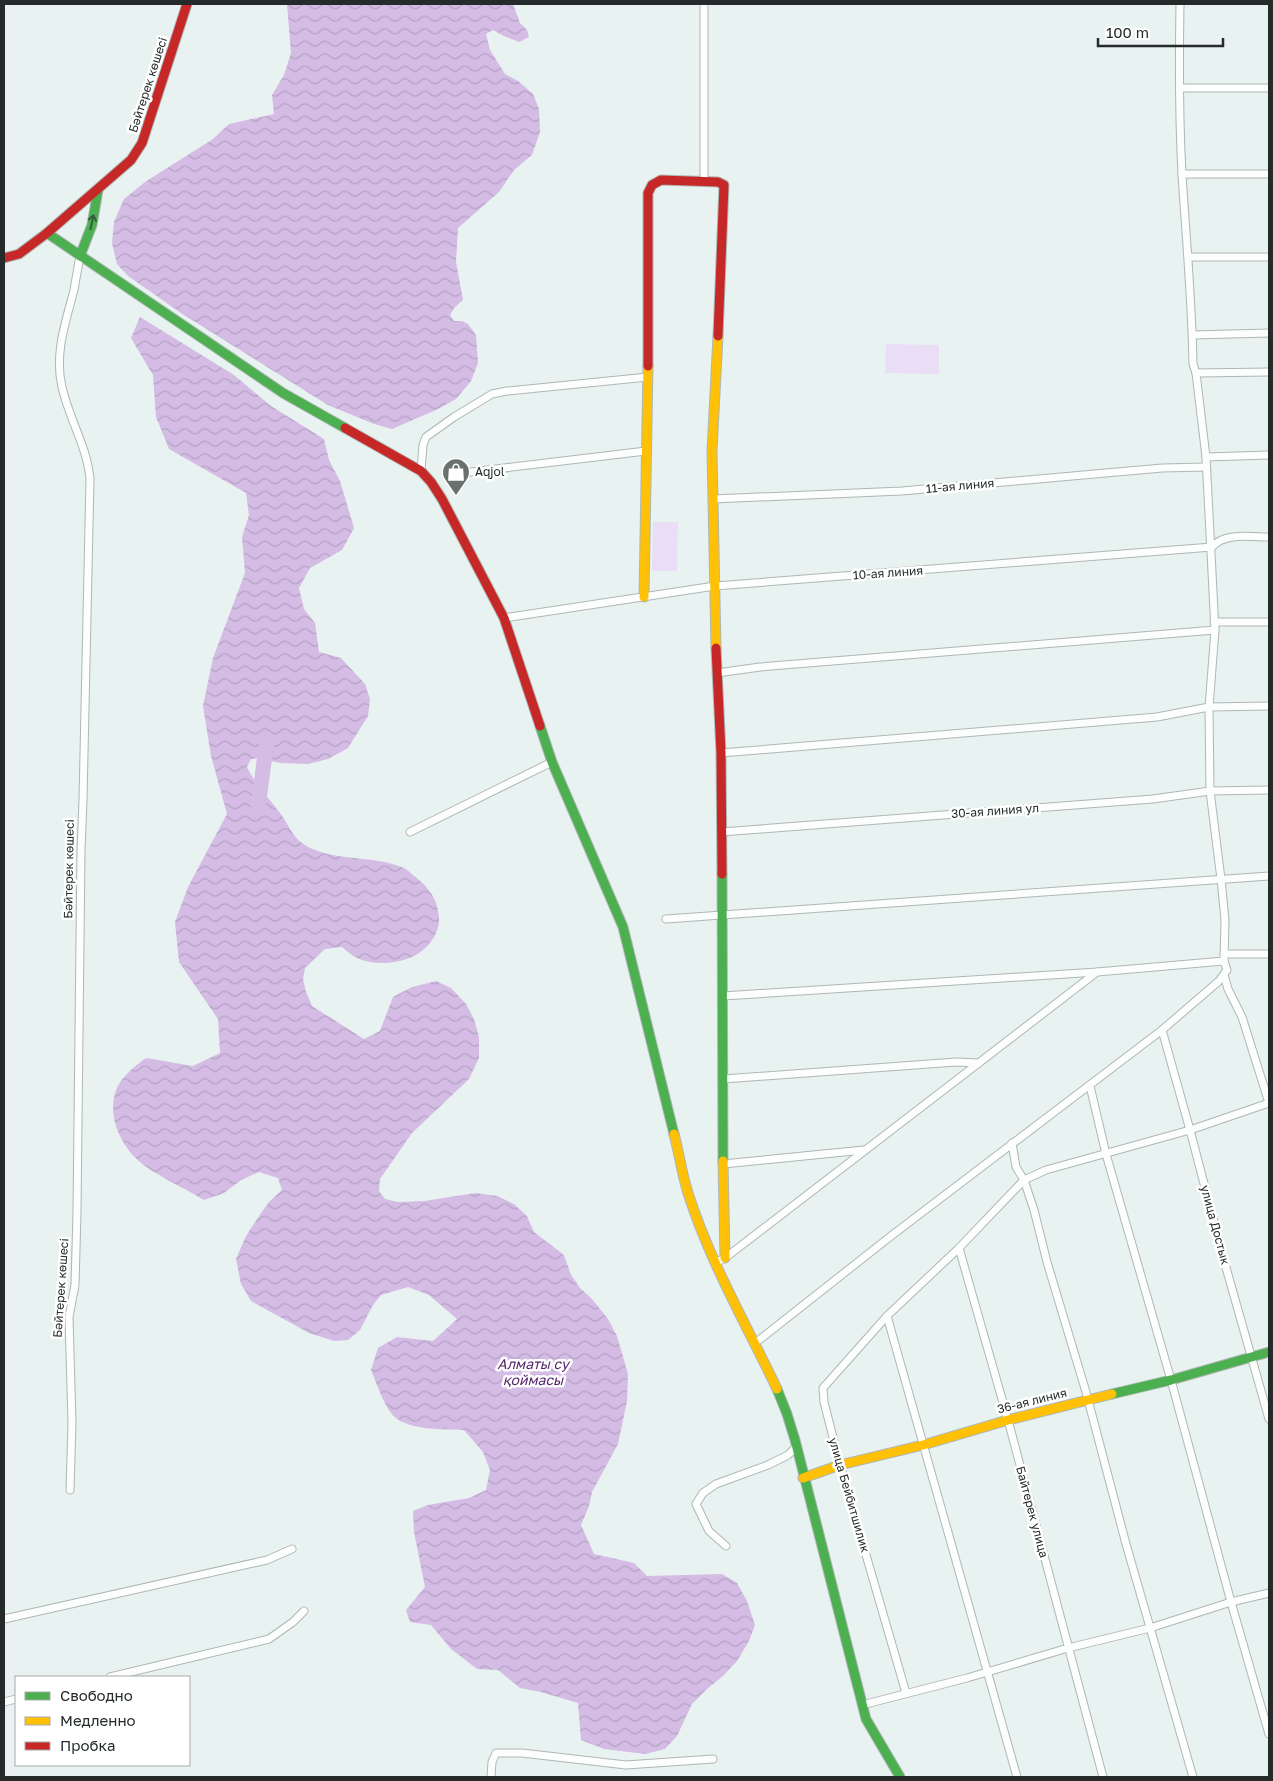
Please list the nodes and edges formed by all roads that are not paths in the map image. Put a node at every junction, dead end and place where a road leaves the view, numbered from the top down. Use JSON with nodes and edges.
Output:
{"nodes":[{"id":1,"x":187,"y":4,"type":"edge"},
{"id":2,"x":704,"y":4,"type":"edge"},
{"id":3,"x":1180,"y":4,"type":"edge"},
{"id":4,"x":1180,"y":88,"type":"junction"},
{"id":5,"x":1269,"y":88,"type":"edge"},
{"id":6,"x":1182,"y":174,"type":"junction"},
{"id":7,"x":1269,"y":174,"type":"edge"},
{"id":8,"x":704,"y":182,"type":"junction"},
{"id":9,"x":100,"y":187,"type":"junction"},
{"id":10,"x":47,"y":232,"type":"junction"},
{"id":11,"x":80,"y":256,"type":"junction"},
{"id":12,"x":1189,"y":256,"type":"junction"},
{"id":13,"x":1269,"y":257,"type":"edge"},
{"id":14,"x":4,"y":258,"type":"edge"},
{"id":15,"x":1269,"y":333,"type":"edge"},
{"id":16,"x":1192,"y":335,"type":"junction"},
{"id":17,"x":1269,"y":372,"type":"edge"},
{"id":18,"x":1196,"y":373,"type":"junction"},
{"id":19,"x":648,"y":377,"type":"junction"},
{"id":20,"x":646,"y":451,"type":"junction"},
{"id":21,"x":1269,"y":455,"type":"edge"},
{"id":22,"x":1206,"y":457,"type":"junction"},
{"id":23,"x":1206,"y":467,"type":"junction"},
{"id":24,"x":422,"y":471,"type":"junction"},
{"id":25,"x":463,"y":473,"type":"dead end"},
{"id":26,"x":713,"y":499,"type":"junction"},
{"id":27,"x":1269,"y":537,"type":"edge"},
{"id":28,"x":1212,"y":547,"type":"junction"},
{"id":29,"x":715,"y":586,"type":"junction"},
{"id":30,"x":644,"y":597,"type":"junction"},
{"id":31,"x":504,"y":618,"type":"junction"},
{"id":32,"x":1269,"y":622,"type":"edge"},
{"id":33,"x":1215,"y":626,"type":"junction"},
{"id":34,"x":717,"y":672,"type":"junction"},
{"id":35,"x":1269,"y":706,"type":"edge"},
{"id":36,"x":1209,"y":707,"type":"junction"},
{"id":37,"x":720,"y":753,"type":"junction"},
{"id":38,"x":552,"y":762,"type":"junction"},
{"id":39,"x":1269,"y":790,"type":"edge"},
{"id":40,"x":1210,"y":791,"type":"junction"},
{"id":41,"x":410,"y":832,"type":"dead end"},
{"id":42,"x":721,"y":832,"type":"junction"},
{"id":43,"x":1269,"y":876,"type":"edge"},
{"id":44,"x":1221,"y":878,"type":"junction"},
{"id":45,"x":720,"y":915,"type":"junction"},
{"id":46,"x":666,"y":919,"type":"dead end"},
{"id":47,"x":1269,"y":954,"type":"edge"},
{"id":48,"x":1224,"y":958,"type":"junction"},
{"id":49,"x":1097,"y":972,"type":"junction"},
{"id":50,"x":1224,"y":975,"type":"junction"},
{"id":51,"x":723,"y":996,"type":"junction"},
{"id":52,"x":1162,"y":1030,"type":"junction"},
{"id":53,"x":979,"y":1063,"type":"junction"},
{"id":54,"x":723,"y":1079,"type":"junction"},
{"id":55,"x":1090,"y":1086,"type":"junction"},
{"id":56,"x":1269,"y":1103,"type":"edge"},
{"id":57,"x":1190,"y":1130,"type":"junction"},
{"id":58,"x":1012,"y":1143,"type":"junction"},
{"id":59,"x":865,"y":1150,"type":"junction"},
{"id":60,"x":1106,"y":1154,"type":"junction"},
{"id":61,"x":723,"y":1164,"type":"junction"},
{"id":62,"x":1024,"y":1180,"type":"junction"},
{"id":63,"x":959,"y":1248,"type":"junction"},
{"id":64,"x":725,"y":1258,"type":"junction"},
{"id":65,"x":715,"y":1263,"type":"junction"},
{"id":66,"x":887,"y":1316,"type":"junction"},
{"id":67,"x":754,"y":1344,"type":"junction"},
{"id":68,"x":1269,"y":1352,"type":"edge"},
{"id":69,"x":1253,"y":1356,"type":"junction"},
{"id":70,"x":1171,"y":1380,"type":"junction"},
{"id":71,"x":1087,"y":1401,"type":"junction"},
{"id":72,"x":1269,"y":1419,"type":"edge"},
{"id":73,"x":1008,"y":1420,"type":"junction"},
{"id":74,"x":923,"y":1445,"type":"junction"},
{"id":75,"x":797,"y":1446,"type":"junction"},
{"id":76,"x":840,"y":1465,"type":"junction"},
{"id":77,"x":803,"y":1478,"type":"junction"},
{"id":78,"x":70,"y":1490,"type":"dead end"},
{"id":79,"x":726,"y":1546,"type":"dead end"},
{"id":80,"x":292,"y":1549,"type":"dead end"},
{"id":81,"x":1269,"y":1593,"type":"edge"},
{"id":82,"x":1231,"y":1602,"type":"junction"},
{"id":83,"x":304,"y":1611,"type":"dead end"},
{"id":84,"x":4,"y":1619,"type":"edge"},
{"id":85,"x":1150,"y":1628,"type":"junction"},
{"id":86,"x":1068,"y":1648,"type":"junction"},
{"id":87,"x":986,"y":1671,"type":"junction"},
{"id":88,"x":114,"y":1676,"type":"edge"},
{"id":89,"x":906,"y":1693,"type":"junction"},
{"id":90,"x":862,"y":1705,"type":"junction"},
{"id":91,"x":1269,"y":1734,"type":"edge"},
{"id":92,"x":713,"y":1759,"type":"dead end"},
{"id":93,"x":491,"y":1777,"type":"edge"},
{"id":94,"x":900,"y":1777,"type":"edge"},
{"id":95,"x":1016,"y":1777,"type":"edge"},
{"id":96,"x":1103,"y":1777,"type":"edge"},
{"id":97,"x":1193,"y":1777,"type":"edge"}],
"edges":[{"from":1,"to":9,"type":"street","name":"Бәйтерек көшесі"},
{"from":2,"to":8,"type":"street"},
{"from":3,"to":4,"type":"street"},
{"from":4,"to":5,"type":"street"},
{"from":4,"to":6,"type":"street"},
{"from":6,"to":7,"type":"street"},
{"from":6,"to":12,"type":"street"},
{"from":8,"to":19,"type":"street"},
{"from":8,"to":26,"type":"street"},
{"from":9,"to":10,"type":"street","name":"Бәйтерек көшесі"},
{"from":11,"to":9,"type":"street","one_way":true},
{"from":10,"to":11,"type":"street"},
{"from":10,"to":14,"type":"street","name":"Бәйтерек көшесі"},
{"from":11,"to":24,"type":"street"},
{"from":11,"to":78,"type":"street","name":"Бәйтерек көшесі"},
{"from":12,"to":13,"type":"street"},
{"from":12,"to":16,"type":"street"},
{"from":15,"to":16,"type":"street"},
{"from":16,"to":18,"type":"street"},
{"from":17,"to":18,"type":"street"},
{"from":18,"to":22,"type":"street"},
{"from":19,"to":20,"type":"street"},
{"from":19,"to":24,"type":"street"},
{"from":20,"to":25,"type":"street"},
{"from":20,"to":30,"type":"street"},
{"from":21,"to":22,"type":"street"},
{"from":22,"to":23,"type":"street"},
{"from":23,"to":26,"type":"street","name":"11-ая линия"},
{"from":23,"to":28,"type":"street"},
{"from":24,"to":31,"type":"street"},
{"from":26,"to":29,"type":"street"},
{"from":27,"to":28,"type":"street","name":"10-ая линия"},
{"from":28,"to":29,"type":"street","name":"10-ая линия"},
{"from":28,"to":33,"type":"street"},
{"from":29,"to":30,"type":"street","name":"10-ая линия"},
{"from":29,"to":34,"type":"street"},
{"from":30,"to":31,"type":"street","name":"10-ая линия"},
{"from":31,"to":38,"type":"street"},
{"from":32,"to":33,"type":"street"},
{"from":33,"to":34,"type":"street"},
{"from":33,"to":36,"type":"street"},
{"from":34,"to":37,"type":"street"},
{"from":35,"to":36,"type":"street"},
{"from":36,"to":37,"type":"street"},
{"from":36,"to":40,"type":"street"},
{"from":37,"to":42,"type":"street"},
{"from":38,"to":41,"type":"street"},
{"from":38,"to":65,"type":"street"},
{"from":39,"to":40,"type":"street","name":"30-ая линия ул"},
{"from":40,"to":42,"type":"street","name":"30-ая линия ул"},
{"from":40,"to":44,"type":"street"},
{"from":42,"to":45,"type":"street"},
{"from":43,"to":44,"type":"street"},
{"from":44,"to":45,"type":"street"},
{"from":44,"to":48,"type":"street"},
{"from":45,"to":46,"type":"street"},
{"from":45,"to":51,"type":"street"},
{"from":47,"to":48,"type":"street"},
{"from":48,"to":49,"type":"street"},
{"from":48,"to":50,"type":"street"},
{"from":49,"to":51,"type":"street"},
{"from":49,"to":53,"type":"street"},
{"from":50,"to":52,"type":"street"},
{"from":50,"to":56,"type":"street"},
{"from":51,"to":54,"type":"street"},
{"from":52,"to":55,"type":"street"},
{"from":52,"to":57,"type":"street","name":"улица Достык"},
{"from":53,"to":54,"type":"street"},
{"from":53,"to":59,"type":"street"},
{"from":54,"to":61,"type":"street"},
{"from":55,"to":58,"type":"street"},
{"from":55,"to":60,"type":"street"},
{"from":56,"to":57,"type":"street"},
{"from":57,"to":60,"type":"street"},
{"from":57,"to":69,"type":"street","name":"улица Достык"},
{"from":58,"to":62,"type":"street"},
{"from":58,"to":67,"type":"street"},
{"from":59,"to":61,"type":"street"},
{"from":59,"to":64,"type":"street"},
{"from":60,"to":62,"type":"street"},
{"from":60,"to":70,"type":"street"},
{"from":61,"to":64,"type":"street"},
{"from":62,"to":63,"type":"street"},
{"from":62,"to":71,"type":"street"},
{"from":63,"to":66,"type":"street"},
{"from":63,"to":73,"type":"street","name":"Байтерек улица"},
{"from":64,"to":65,"type":"street"},
{"from":65,"to":67,"type":"street"},
{"from":66,"to":74,"type":"street"},
{"from":66,"to":76,"type":"street","name":"улица Бейбитшилик"},
{"from":67,"to":75,"type":"street"},
{"from":68,"to":69,"type":"street","name":"36-ая линия"},
{"from":69,"to":70,"type":"street","name":"36-ая линия"},
{"from":69,"to":72,"type":"street","name":"улица Достык"},
{"from":70,"to":71,"type":"street","name":"36-ая линия"},
{"from":70,"to":82,"type":"street"},
{"from":71,"to":73,"type":"street","name":"36-ая линия"},
{"from":71,"to":85,"type":"street"},
{"from":73,"to":74,"type":"street","name":"36-ая линия"},
{"from":73,"to":86,"type":"street","name":"Байтерек улица"},
{"from":74,"to":76,"type":"street","name":"36-ая линия"},
{"from":74,"to":87,"type":"street"},
{"from":75,"to":77,"type":"street"},
{"from":75,"to":79,"type":"street"},
{"from":76,"to":77,"type":"street","name":"36-ая линия"},
{"from":76,"to":89,"type":"street","name":"улица Бейбитшилик"},
{"from":77,"to":90,"type":"street"},
{"from":80,"to":84,"type":"street"},
{"from":81,"to":82,"type":"street"},
{"from":82,"to":85,"type":"street"},
{"from":82,"to":91,"type":"street"},
{"from":83,"to":88,"type":"street"},
{"from":85,"to":86,"type":"street"},
{"from":85,"to":97,"type":"street"},
{"from":86,"to":87,"type":"street"},
{"from":86,"to":96,"type":"street","name":"Байтерек улица"},
{"from":87,"to":89,"type":"street"},
{"from":87,"to":95,"type":"street"},
{"from":89,"to":90,"type":"street"},
{"from":90,"to":94,"type":"street"},
{"from":92,"to":93,"type":"street"}]}
